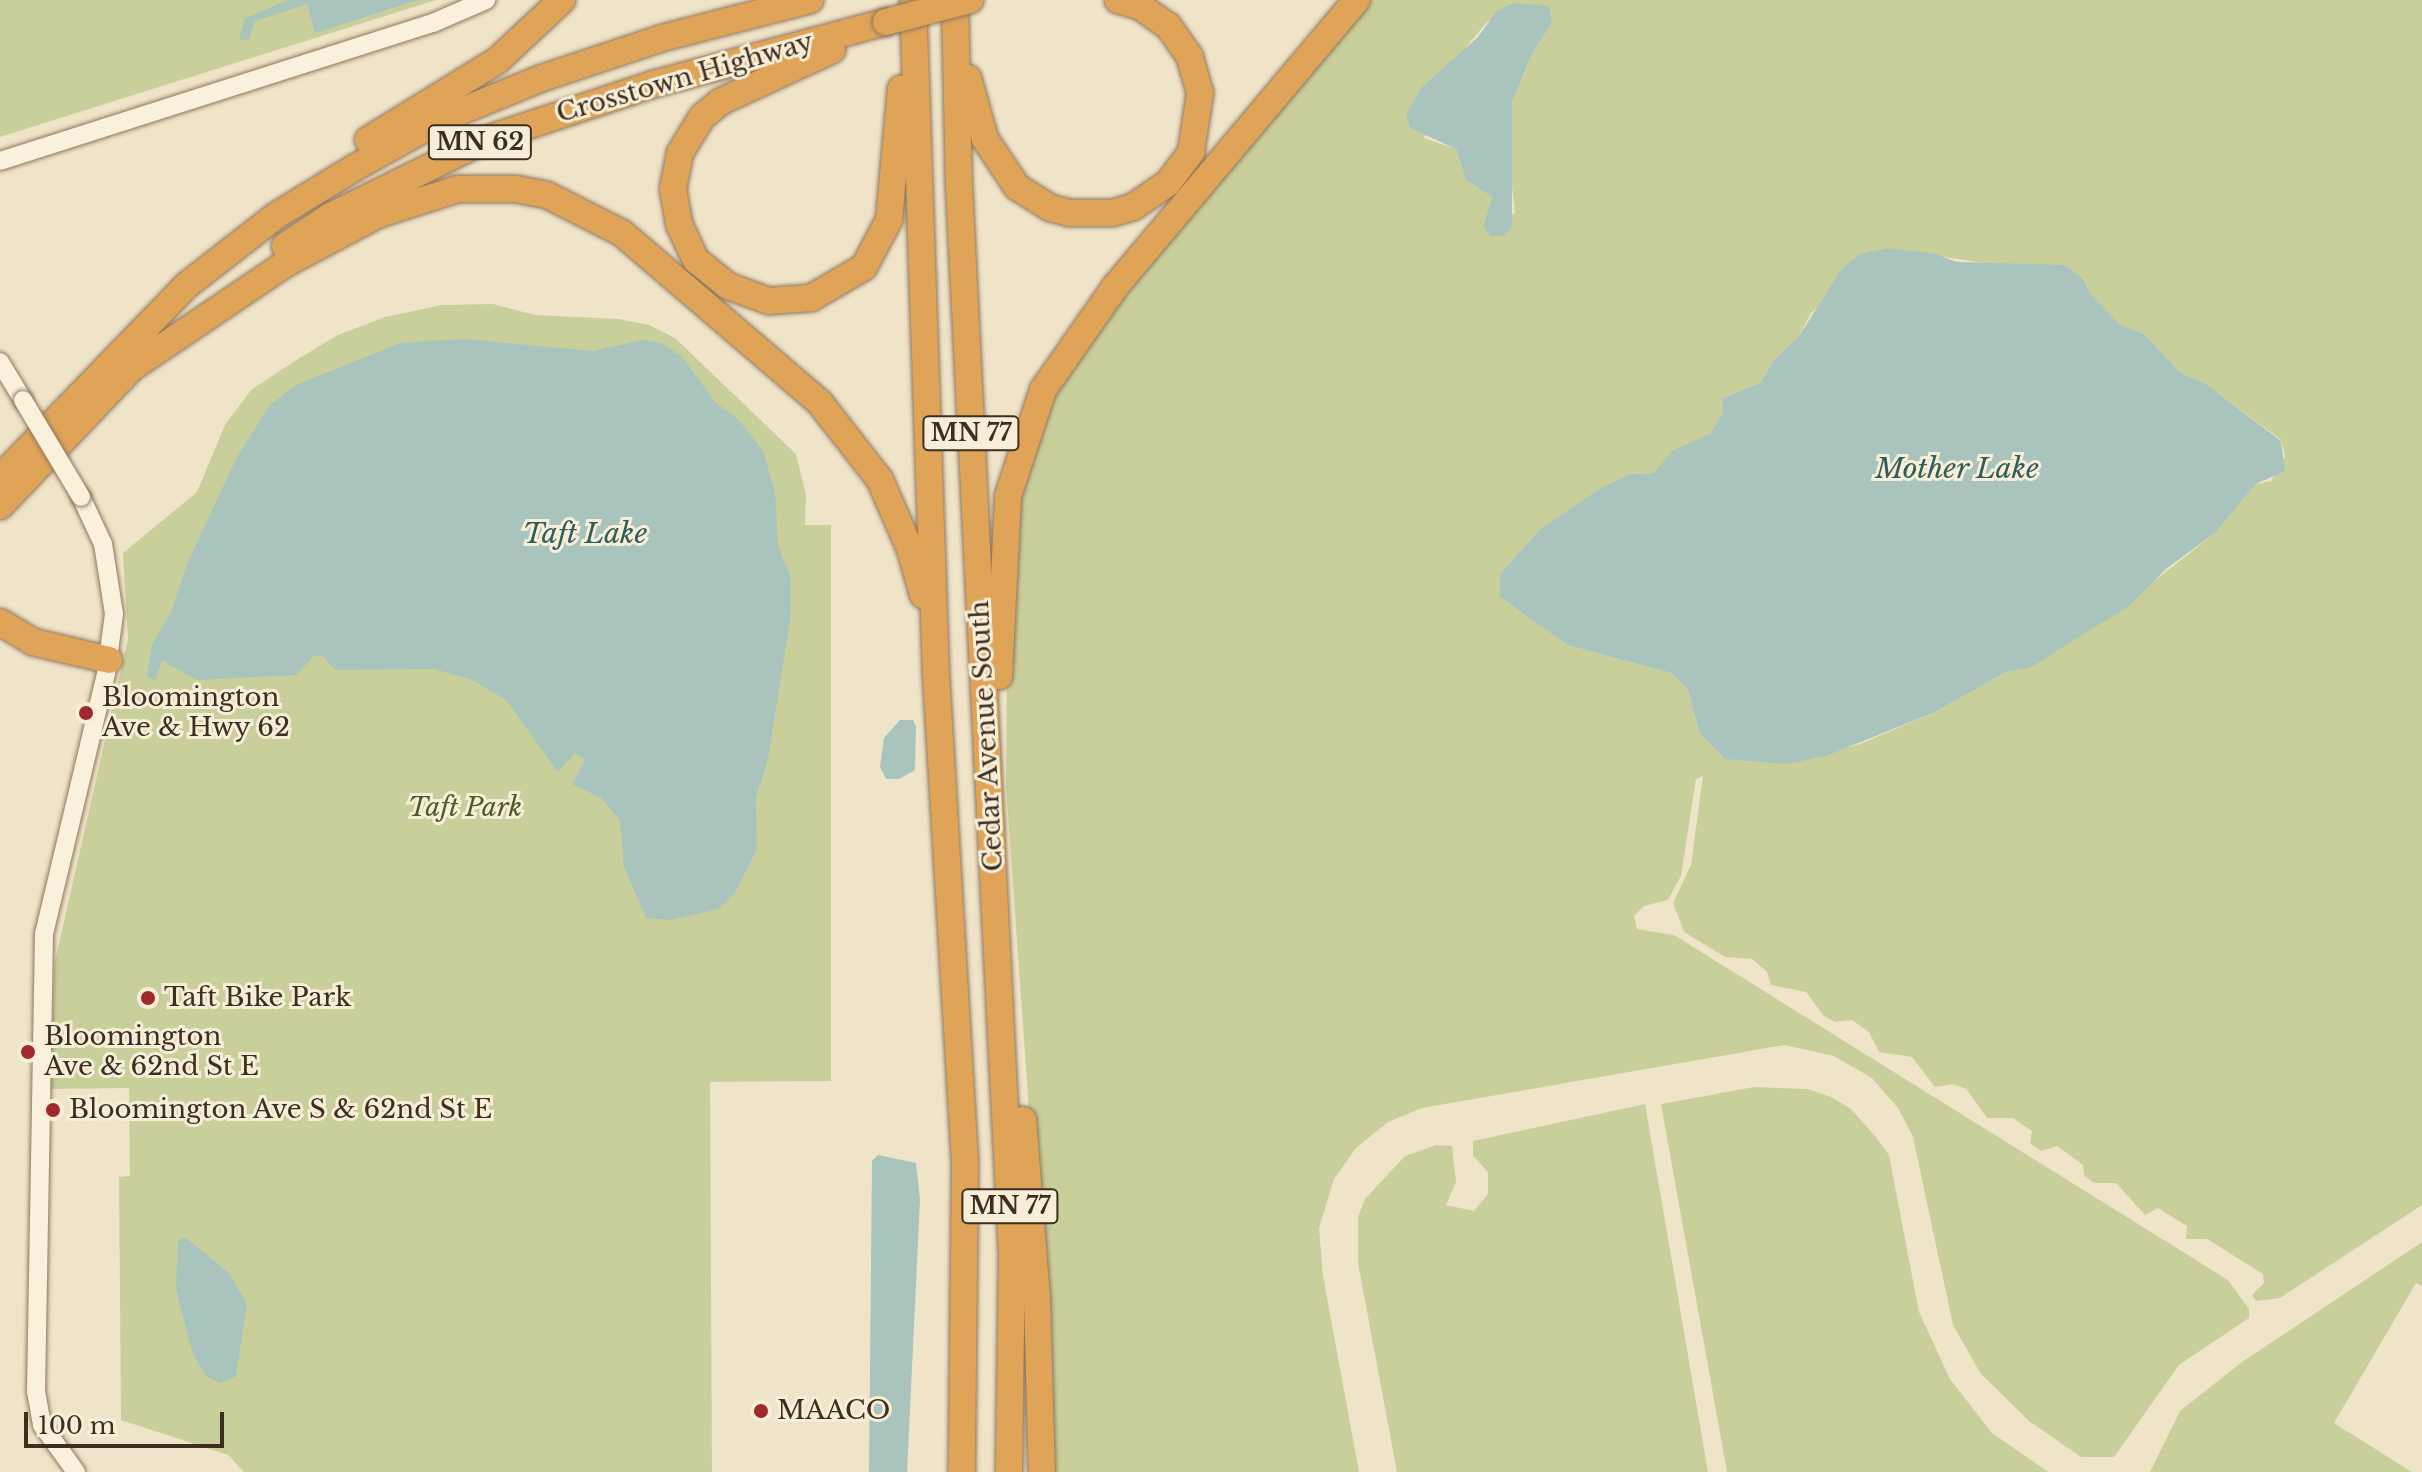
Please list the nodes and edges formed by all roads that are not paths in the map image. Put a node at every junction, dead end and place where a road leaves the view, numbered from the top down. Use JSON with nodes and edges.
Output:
{"nodes":[{"id":1,"x":486,"y":0,"type":"edge"},
{"id":2,"x":562,"y":0,"type":"edge"},
{"id":3,"x":810,"y":0,"type":"edge"},
{"id":4,"x":1118,"y":0,"type":"edge"},
{"id":5,"x":1357,"y":0,"type":"edge"},
{"id":6,"x":959,"y":7,"type":"edge"},
{"id":7,"x":913,"y":15,"type":"edge"},
{"id":8,"x":886,"y":22,"type":"junction"},
{"id":9,"x":0,"y":161,"type":"edge"},
{"id":10,"x":225,"y":252,"type":"junction"},
{"id":11,"x":0,"y":362,"type":"edge"},
{"id":12,"x":127,"y":371,"type":"junction"},
{"id":13,"x":2,"y":498,"type":"edge"},
{"id":14,"x":0,"y":622,"type":"edge"},
{"id":15,"x":0,"y":650,"type":"edge"},
{"id":16,"x":108,"y":667,"type":"junction"},
{"id":17,"x":936,"y":674,"type":"junction"},
{"id":18,"x":993,"y":843,"type":"junction"},
{"id":19,"x":999,"y":940,"type":"junction"},
{"id":20,"x":68,"y":1469,"type":"edge"},
{"id":21,"x":962,"y":1472,"type":"edge"},
{"id":22,"x":1009,"y":1472,"type":"edge"},
{"id":23,"x":1042,"y":1472,"type":"edge"}],
"edges":[{"from":1,"to":9,"type":"street"},
{"from":2,"to":10,"type":"highway"},
{"from":3,"to":10,"type":"highway","name":"Crosstown Highway","number":"MN 62"},
{"from":4,"to":6,"type":"highway"},
{"from":5,"to":18,"type":"highway"},
{"from":6,"to":8,"type":"highway","name":"Crosstown Highway","number":"MN 62","bridge":true},
{"from":6,"to":18,"type":"highway","name":"Cedar Avenue South","number":"MN 77"},
{"from":7,"to":8,"type":"highway"},
{"from":7,"to":17,"type":"highway","name":"Cedar Avenue South","number":"MN 77"},
{"from":8,"to":12,"type":"highway","name":"Crosstown Highway","number":"MN 62"},
{"from":10,"to":13,"type":"highway","name":"Crosstown Highway","number":"MN 62"},
{"from":11,"to":16,"type":"street","bridge":true},
{"from":12,"to":13,"type":"highway","name":"Crosstown Highway","number":"MN 62"},
{"from":12,"to":17,"type":"highway"},
{"from":14,"to":16,"type":"highway"},
{"from":15,"to":16,"type":"highway"},
{"from":16,"to":20,"type":"street"},
{"from":17,"to":21,"type":"highway","name":"Cedar Avenue South","number":"MN 77"},
{"from":18,"to":19,"type":"highway","name":"Cedar Avenue South","number":"MN 77"},
{"from":19,"to":22,"type":"highway","name":"Cedar Avenue South","number":"MN 77"},
{"from":19,"to":23,"type":"highway"}]}
